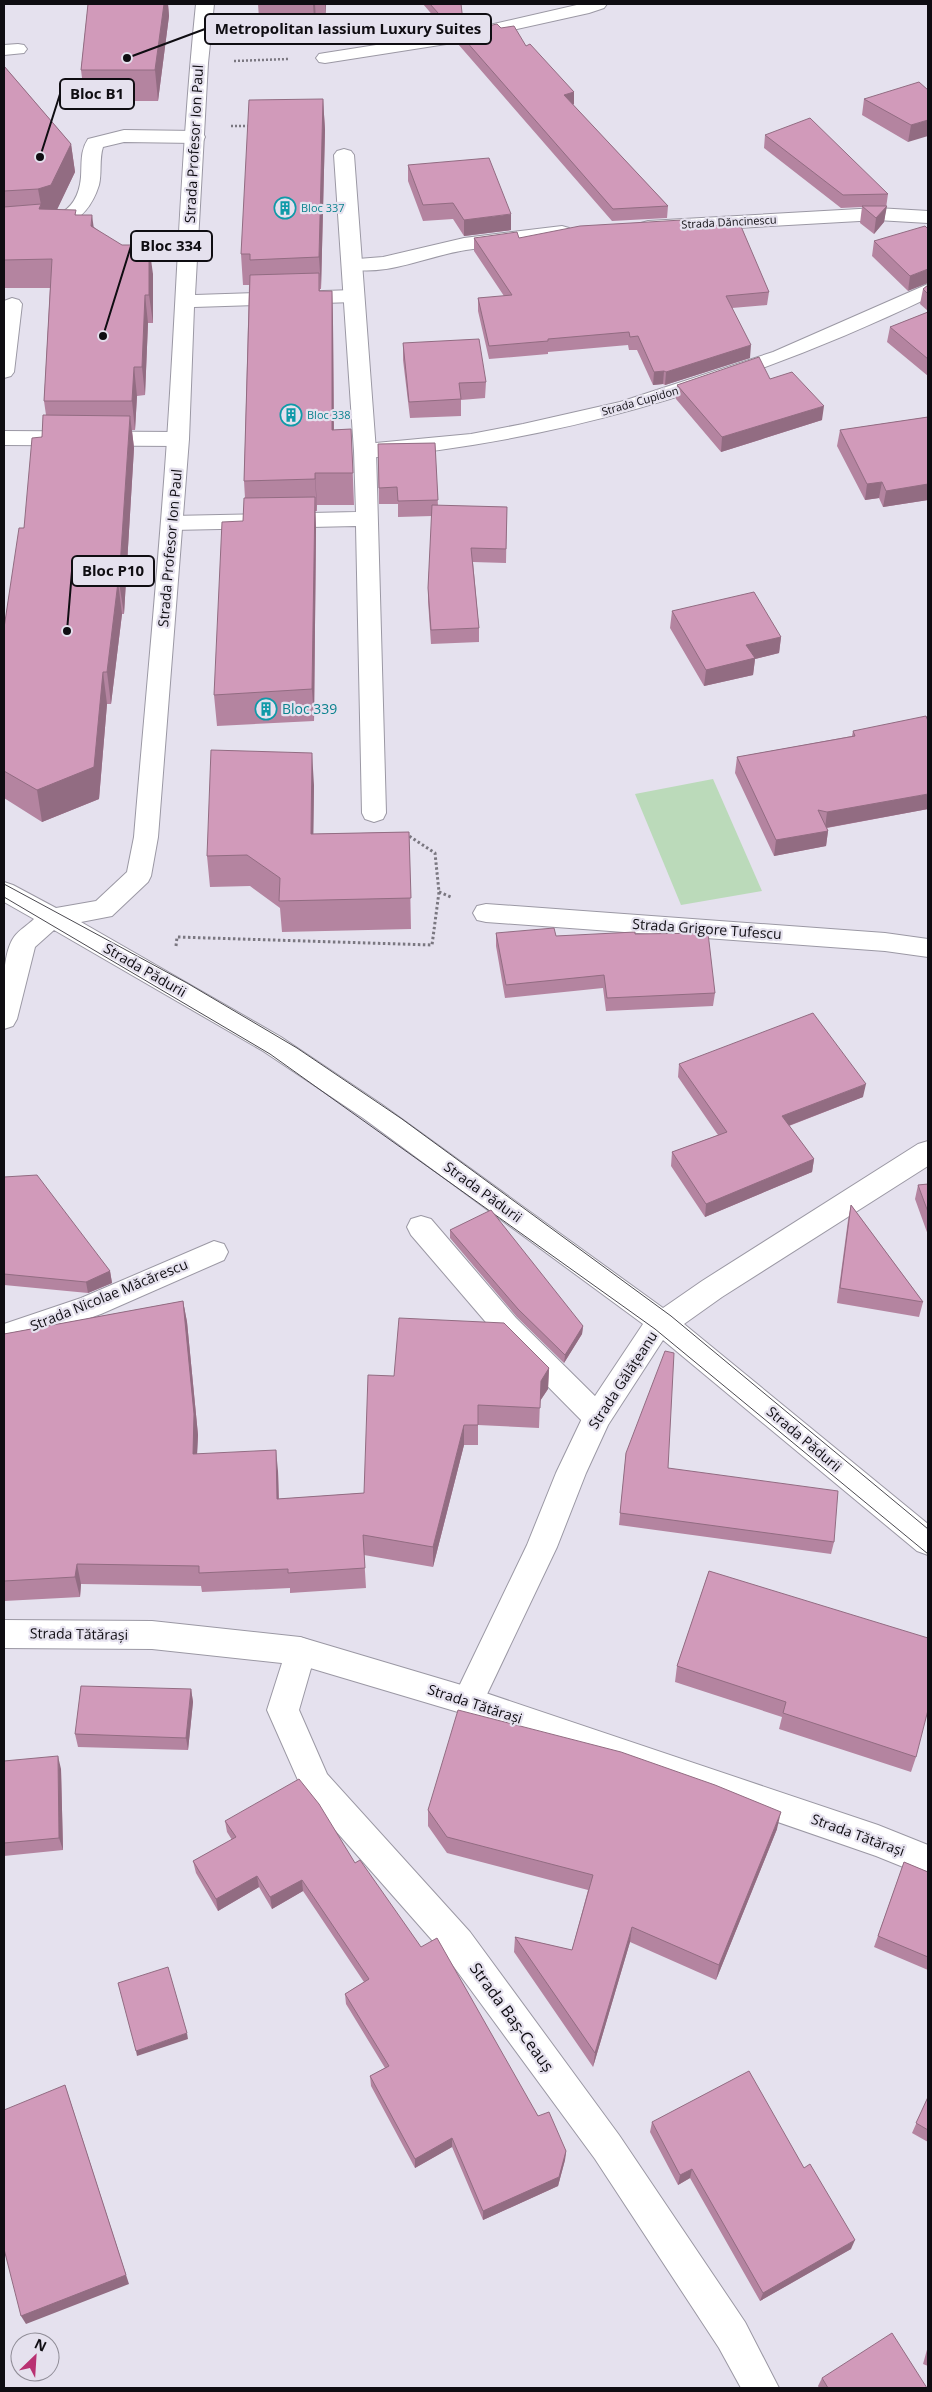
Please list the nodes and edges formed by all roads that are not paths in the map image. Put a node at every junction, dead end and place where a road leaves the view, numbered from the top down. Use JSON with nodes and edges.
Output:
{"nodes":[{"id":1,"x":205,"y":4,"type":"edge"},
{"id":2,"x":598,"y":4,"type":"edge"},
{"id":3,"x":325,"y":58,"type":"road end"},
{"id":4,"x":196,"y":132,"type":"junction"},
{"id":5,"x":344,"y":155,"type":"dead end"},
{"id":6,"x":928,"y":217,"type":"edge"},
{"id":7,"x":4,"y":228,"type":"edge"},
{"id":8,"x":626,"y":228,"type":"edge"},
{"id":9,"x":578,"y":231,"type":"edge"},
{"id":10,"x":352,"y":264,"type":"junction"},
{"id":11,"x":928,"y":290,"type":"edge"},
{"id":12,"x":354,"y":296,"type":"junction"},
{"id":13,"x":184,"y":301,"type":"junction"},
{"id":14,"x":12,"y":304,"type":"dead end"},
{"id":15,"x":4,"y":372,"type":"edge"},
{"id":16,"x":4,"y":438,"type":"edge"},
{"id":17,"x":178,"y":438,"type":"junction"},
{"id":18,"x":365,"y":452,"type":"junction"},
{"id":19,"x":366,"y":519,"type":"junction"},
{"id":20,"x":172,"y":523,"type":"junction"},
{"id":21,"x":374,"y":813,"type":"road end"},
{"id":22,"x":4,"y":891,"type":"edge"},
{"id":23,"x":486,"y":913,"type":"dead end"},
{"id":24,"x":52,"y":918,"type":"junction"},
{"id":25,"x":928,"y":948,"type":"edge"},
{"id":26,"x":4,"y":1019,"type":"edge"},
{"id":27,"x":928,"y":1152,"type":"edge"},
{"id":28,"x":421,"y":1227,"type":"dead end"},
{"id":29,"x":214,"y":1252,"type":"dead end"},
{"id":30,"x":663,"y":1323,"type":"junction"},
{"id":31,"x":4,"y":1336,"type":"edge"},
{"id":32,"x":597,"y":1417,"type":"junction"},
{"id":33,"x":928,"y":1542,"type":"edge"},
{"id":34,"x":4,"y":1634,"type":"edge"},
{"id":35,"x":300,"y":1651,"type":"junction"},
{"id":36,"x":468,"y":1700,"type":"junction"},
{"id":37,"x":928,"y":1861,"type":"edge"},
{"id":38,"x":762,"y":2388,"type":"edge"}],
"edges":[{"from":1,"to":4,"type":"street","name":"Strada Profesor Ion Paul"},
{"from":2,"to":3,"type":"street"},
{"from":4,"to":7,"type":"street"},
{"from":4,"to":13,"type":"street","name":"Strada Profesor Ion Paul"},
{"from":5,"to":10,"type":"street"},
{"from":6,"to":8,"type":"street","name":"Strada Dăncinescu"},
{"from":9,"to":10,"type":"street"},
{"from":10,"to":12,"type":"street"},
{"from":11,"to":18,"type":"street","name":"Strada Cupidon"},
{"from":12,"to":13,"type":"street"},
{"from":12,"to":18,"type":"street"},
{"from":13,"to":17,"type":"street","name":"Strada Profesor Ion Paul"},
{"from":14,"to":15,"type":"street"},
{"from":16,"to":17,"type":"street"},
{"from":17,"to":20,"type":"street","name":"Strada Profesor Ion Paul"},
{"from":18,"to":19,"type":"street"},
{"from":19,"to":20,"type":"street"},
{"from":19,"to":21,"type":"street"},
{"from":20,"to":24,"type":"street","name":"Strada Profesor Ion Paul"},
{"from":22,"to":24,"type":"street","name":"Strada Pădurii"},
{"from":23,"to":25,"type":"street","name":"Strada Grigore Tufescu"},
{"from":24,"to":26,"type":"street","name":"Strada Profesor Ion Paul"},
{"from":24,"to":30,"type":"street","name":"Strada Pădurii"},
{"from":27,"to":30,"type":"street","name":"Strada Gălățeanu"},
{"from":28,"to":32,"type":"street"},
{"from":29,"to":31,"type":"street","name":"Strada Nicolae Măcărescu"},
{"from":30,"to":32,"type":"street","name":"Strada Gălățeanu"},
{"from":30,"to":33,"type":"street","name":"Strada Pădurii"},
{"from":32,"to":36,"type":"street","name":"Strada Gălățeanu"},
{"from":34,"to":35,"type":"street","name":"Strada Tătărași"},
{"from":35,"to":36,"type":"street","name":"Strada Tătărași"},
{"from":35,"to":38,"type":"street","name":"Strada Baș-Ceauș"},
{"from":36,"to":37,"type":"street","name":"Strada Tătărași"}]}
